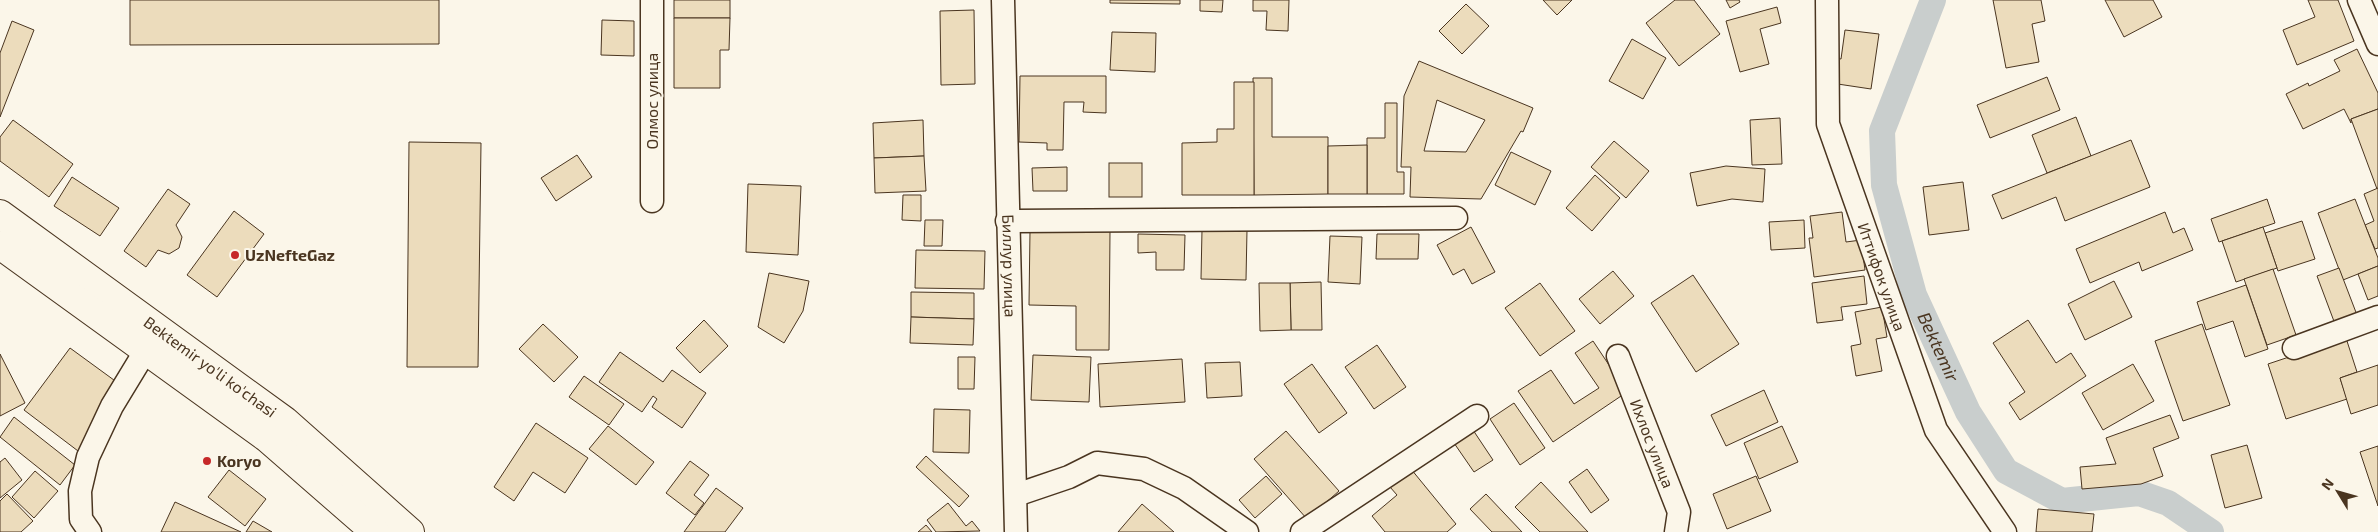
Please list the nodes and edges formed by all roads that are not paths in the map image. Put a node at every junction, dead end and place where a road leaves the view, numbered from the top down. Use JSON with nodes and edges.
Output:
{"nodes":[{"id":1,"x":652,"y":0,"type":"edge"},
{"id":2,"x":1003,"y":0,"type":"edge"},
{"id":3,"x":1827,"y":0,"type":"edge"},
{"id":4,"x":2359,"y":0,"type":"edge"},
{"id":5,"x":2378,"y":44,"type":"edge"},
{"id":6,"x":652,"y":201,"type":"dead end"},
{"id":7,"x":0,"y":214,"type":"edge"},
{"id":8,"x":1456,"y":218,"type":"dead end"},
{"id":9,"x":1007,"y":221,"type":"junction"},
{"id":10,"x":0,"y":245,"type":"edge"},
{"id":11,"x":2378,"y":317,"type":"edge"},
{"id":12,"x":2294,"y":348,"type":"dead end"},
{"id":13,"x":146,"y":350,"type":"junction"},
{"id":14,"x":1618,"y":356,"type":"dead end"},
{"id":15,"x":1477,"y":416,"type":"dead end"},
{"id":16,"x":1016,"y":495,"type":"junction"},
{"id":17,"x":90,"y":532,"type":"edge"},
{"id":18,"x":375,"y":532,"type":"edge"},
{"id":19,"x":410,"y":532,"type":"edge"},
{"id":20,"x":1016,"y":532,"type":"edge"},
{"id":21,"x":1247,"y":532,"type":"edge"},
{"id":22,"x":1302,"y":532,"type":"edge"},
{"id":23,"x":1676,"y":532,"type":"edge"},
{"id":24,"x":2005,"y":532,"type":"edge"}],
"edges":[{"from":1,"to":6,"type":"street","name":"Олмос улица"},
{"from":2,"to":9,"type":"street","name":"Биллур улица"},
{"from":3,"to":24,"type":"street","name":"Иттифок улица"},
{"from":4,"to":5,"type":"street"},
{"from":7,"to":19,"type":"highway","name":"Bektemir yo'li ko'chasi"},
{"from":8,"to":9,"type":"street"},
{"from":9,"to":16,"type":"street","name":"Биллур улица"},
{"from":10,"to":13,"type":"highway","name":"Bektemir yo'li ko'chasi"},
{"from":11,"to":12,"type":"street"},
{"from":13,"to":17,"type":"street"},
{"from":13,"to":18,"type":"highway","name":"Bektemir yo'li ko'chasi"},
{"from":14,"to":23,"type":"street","name":"Ихлос улица"},
{"from":15,"to":22,"type":"street"},
{"from":16,"to":20,"type":"street","name":"Биллур улица"},
{"from":16,"to":21,"type":"street"}]}
